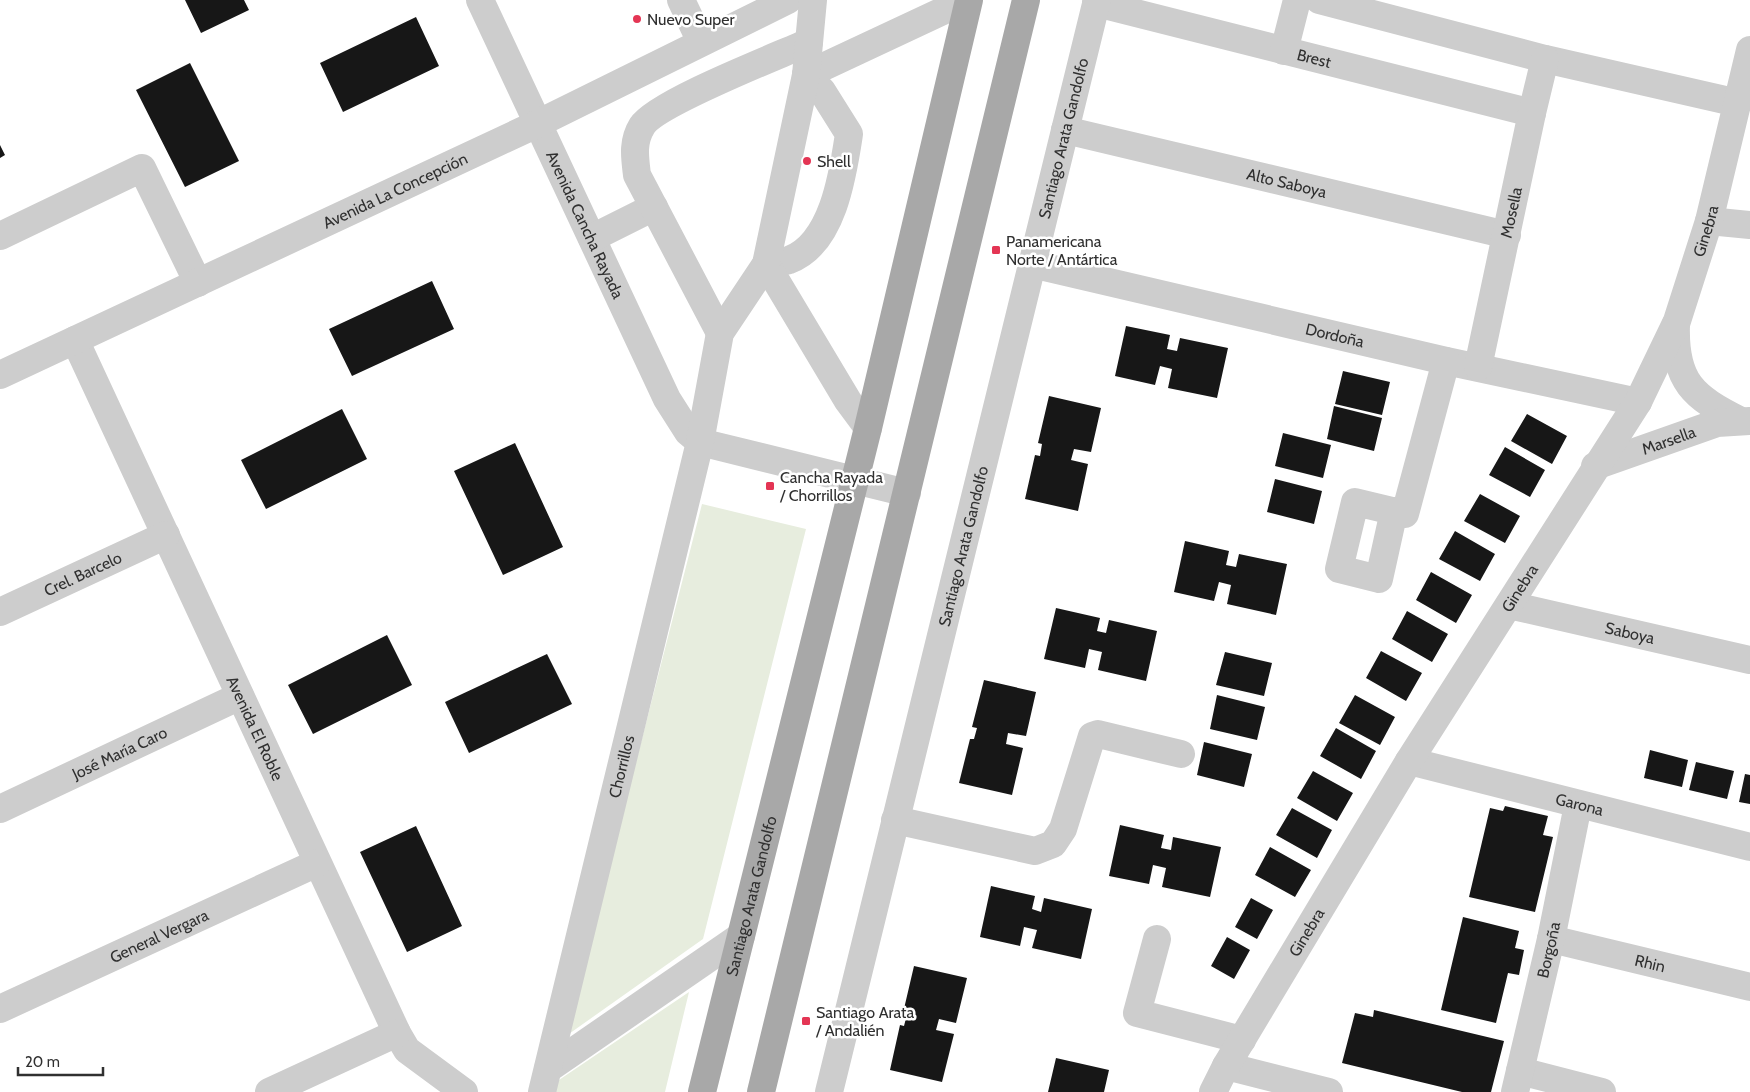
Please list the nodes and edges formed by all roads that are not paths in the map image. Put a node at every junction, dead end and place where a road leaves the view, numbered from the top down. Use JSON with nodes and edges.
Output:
{"nodes":[{"id":1,"x":480,"y":0,"type":"edge"},
{"id":2,"x":681,"y":0,"type":"edge"},
{"id":3,"x":788,"y":0,"type":"edge"},
{"id":4,"x":813,"y":0,"type":"edge"},
{"id":5,"x":958,"y":0,"type":"edge"},
{"id":6,"x":968,"y":0,"type":"edge"},
{"id":7,"x":1026,"y":0,"type":"edge"},
{"id":8,"x":1297,"y":0,"type":"edge"},
{"id":9,"x":1319,"y":0,"type":"edge"},
{"id":10,"x":1097,"y":2,"type":"edge"},
{"id":11,"x":700,"y":42,"type":"junction"},
{"id":12,"x":809,"y":42,"type":"junction"},
{"id":13,"x":1284,"y":51,"type":"junction"},
{"id":14,"x":1749,"y":57,"type":"edge"},
{"id":15,"x":1545,"y":58,"type":"junction"},
{"id":16,"x":806,"y":75,"type":"junction"},
{"id":17,"x":1738,"y":103,"type":"junction"},
{"id":18,"x":1532,"y":113,"type":"junction"},
{"id":19,"x":537,"y":124,"type":"junction"},
{"id":20,"x":1065,"y":130,"type":"junction"},
{"id":21,"x":654,"y":207,"type":"junction"},
{"id":22,"x":1709,"y":221,"type":"junction"},
{"id":23,"x":1750,"y":225,"type":"edge"},
{"id":24,"x":1507,"y":235,"type":"junction"},
{"id":25,"x":0,"y":236,"type":"edge"},
{"id":26,"x":592,"y":238,"type":"junction"},
{"id":27,"x":766,"y":264,"type":"junction"},
{"id":28,"x":1032,"y":264,"type":"junction"},
{"id":29,"x":198,"y":283,"type":"junction"},
{"id":30,"x":1676,"y":321,"type":"junction"},
{"id":31,"x":720,"y":333,"type":"junction"},
{"id":32,"x":75,"y":340,"type":"junction"},
{"id":33,"x":1446,"y":361,"type":"junction"},
{"id":34,"x":1478,"y":367,"type":"junction"},
{"id":35,"x":0,"y":374,"type":"edge"},
{"id":36,"x":1638,"y":402,"type":"junction"},
{"id":37,"x":1746,"y":421,"type":"edge"},
{"id":38,"x":868,"y":428,"type":"junction"},
{"id":39,"x":700,"y":442,"type":"junction"},
{"id":40,"x":1596,"y":466,"type":"junction"},
{"id":41,"x":855,"y":481,"type":"junction"},
{"id":42,"x":907,"y":493,"type":"junction"},
{"id":43,"x":1394,"y":511,"type":"dead end"},
{"id":44,"x":166,"y":535,"type":"junction"},
{"id":45,"x":1510,"y":605,"type":"junction"},
{"id":46,"x":0,"y":612,"type":"edge"},
{"id":47,"x":1750,"y":660,"type":"edge"},
{"id":48,"x":240,"y":696,"type":"junction"},
{"id":49,"x":1181,"y":754,"type":"dead end"},
{"id":50,"x":1409,"y":761,"type":"junction"},
{"id":51,"x":1578,"y":806,"type":"junction"},
{"id":52,"x":0,"y":809,"type":"edge"},
{"id":53,"x":896,"y":820,"type":"junction"},
{"id":54,"x":1750,"y":847,"type":"edge"},
{"id":55,"x":318,"y":863,"type":"junction"},
{"id":56,"x":741,"y":936,"type":"junction"},
{"id":57,"x":1157,"y":939,"type":"dead end"},
{"id":58,"x":1551,"y":939,"type":"junction"},
{"id":59,"x":1750,"y":988,"type":"edge"},
{"id":60,"x":0,"y":1009,"type":"edge"},
{"id":61,"x":397,"y":1033,"type":"junction"},
{"id":62,"x":1242,"y":1040,"type":"junction"},
{"id":63,"x":1226,"y":1066,"type":"junction"},
{"id":64,"x":545,"y":1080,"type":"edge"},
{"id":65,"x":1518,"y":1082,"type":"edge"},
{"id":66,"x":269,"y":1092,"type":"edge"},
{"id":67,"x":464,"y":1092,"type":"edge"},
{"id":68,"x":702,"y":1092,"type":"edge"},
{"id":69,"x":761,"y":1092,"type":"edge"},
{"id":70,"x":829,"y":1092,"type":"edge"},
{"id":71,"x":1213,"y":1092,"type":"edge"},
{"id":72,"x":1329,"y":1092,"type":"edge"},
{"id":73,"x":1602,"y":1092,"type":"edge"}],
"edges":[{"from":1,"to":19,"type":"street","name":"Avenida Cancha Rayada"},
{"from":2,"to":11,"type":"street"},
{"from":3,"to":11,"type":"street","name":"Avenida La Concepción"},
{"from":4,"to":12,"type":"street"},
{"from":5,"to":16,"type":"street"},
{"from":6,"to":38,"type":"main road","name":"Santiago Arata Gandolfo"},
{"from":7,"to":42,"type":"main road"},
{"from":8,"to":13,"type":"street"},
{"from":9,"to":15,"type":"street"},
{"from":10,"to":13,"type":"street","name":"Brest"},
{"from":10,"to":20,"type":"street","name":"Santiago Arata Gandolfo"},
{"from":11,"to":19,"type":"street","name":"Avenida La Concepción"},
{"from":12,"to":16,"type":"street"},
{"from":12,"to":21,"type":"street"},
{"from":13,"to":18,"type":"street","name":"Brest"},
{"from":14,"to":17,"type":"street","name":"Ginebra"},
{"from":15,"to":17,"type":"street"},
{"from":15,"to":18,"type":"street","name":"Mosella"},
{"from":16,"to":27,"type":"street"},
{"from":16,"to":27,"type":"street"},
{"from":17,"to":22,"type":"street","name":"Ginebra"},
{"from":18,"to":24,"type":"street","name":"Mosella"},
{"from":19,"to":26,"type":"street","name":"Avenida Cancha Rayada"},
{"from":19,"to":29,"type":"street","name":"Avenida La Concepción"},
{"from":20,"to":24,"type":"street","name":"Alto Saboya"},
{"from":20,"to":28,"type":"street","name":"Santiago Arata Gandolfo"},
{"from":21,"to":26,"type":"street"},
{"from":21,"to":31,"type":"street"},
{"from":22,"to":23,"type":"street"},
{"from":22,"to":30,"type":"street","name":"Ginebra"},
{"from":24,"to":34,"type":"street","name":"Mosella"},
{"from":25,"to":29,"type":"street"},
{"from":26,"to":39,"type":"street","name":"Avenida Cancha Rayada"},
{"from":27,"to":31,"type":"street"},
{"from":27,"to":38,"type":"street"},
{"from":28,"to":33,"type":"street","name":"Dordoña"},
{"from":28,"to":53,"type":"street","name":"Santiago Arata Gandolfo"},
{"from":29,"to":32,"type":"street","name":"Avenida La Concepción"},
{"from":30,"to":36,"type":"street","name":"Ginebra"},
{"from":30,"to":37,"type":"street","name":"Marsella"},
{"from":31,"to":39,"type":"street","name":"Chorrillos"},
{"from":32,"to":35,"type":"street","name":"Avenida La Concepción"},
{"from":32,"to":44,"type":"street","name":"Avenida El Roble"},
{"from":33,"to":34,"type":"street","name":"Dordoña"},
{"from":33,"to":43,"type":"street"},
{"from":34,"to":36,"type":"street","name":"Dordoña"},
{"from":36,"to":40,"type":"street","name":"Ginebra"},
{"from":37,"to":40,"type":"street","name":"Marsella"},
{"from":38,"to":41,"type":"main road","name":"Santiago Arata Gandolfo"},
{"from":39,"to":41,"type":"street"},
{"from":39,"to":64,"type":"street","name":"Chorrillos"},
{"from":40,"to":45,"type":"street","name":"Ginebra"},
{"from":41,"to":42,"type":"street"},
{"from":41,"to":56,"type":"main road","name":"Santiago Arata Gandolfo"},
{"from":42,"to":69,"type":"main road"},
{"from":44,"to":46,"type":"street","name":"Crel. Barcelo"},
{"from":44,"to":48,"type":"street","name":"Avenida El Roble"},
{"from":45,"to":47,"type":"street","name":"Saboya"},
{"from":45,"to":50,"type":"street","name":"Ginebra"},
{"from":48,"to":52,"type":"street","name":"José María Caro"},
{"from":48,"to":55,"type":"street","name":"Avenida El Roble"},
{"from":49,"to":53,"type":"street"},
{"from":50,"to":51,"type":"street","name":"Garona"},
{"from":50,"to":62,"type":"street","name":"Ginebra"},
{"from":51,"to":54,"type":"street","name":"Garona"},
{"from":51,"to":58,"type":"street","name":"Borgoña"},
{"from":53,"to":70,"type":"street","name":"Santiago Arata Gandolfo"},
{"from":55,"to":60,"type":"street","name":"General Vergara"},
{"from":55,"to":61,"type":"street","name":"Avenida El Roble"},
{"from":56,"to":64,"type":"street"},
{"from":56,"to":68,"type":"main road","name":"Santiago Arata Gandolfo"},
{"from":57,"to":62,"type":"street"},
{"from":58,"to":59,"type":"street","name":"Rhin"},
{"from":58,"to":65,"type":"street","name":"Borgoña"},
{"from":61,"to":66,"type":"street"},
{"from":61,"to":67,"type":"street","name":"Avenida El Roble"},
{"from":62,"to":63,"type":"street","name":"Ginebra"},
{"from":63,"to":71,"type":"street","name":"Ginebra"},
{"from":63,"to":72,"type":"street"},
{"from":65,"to":73,"type":"street"}]}
